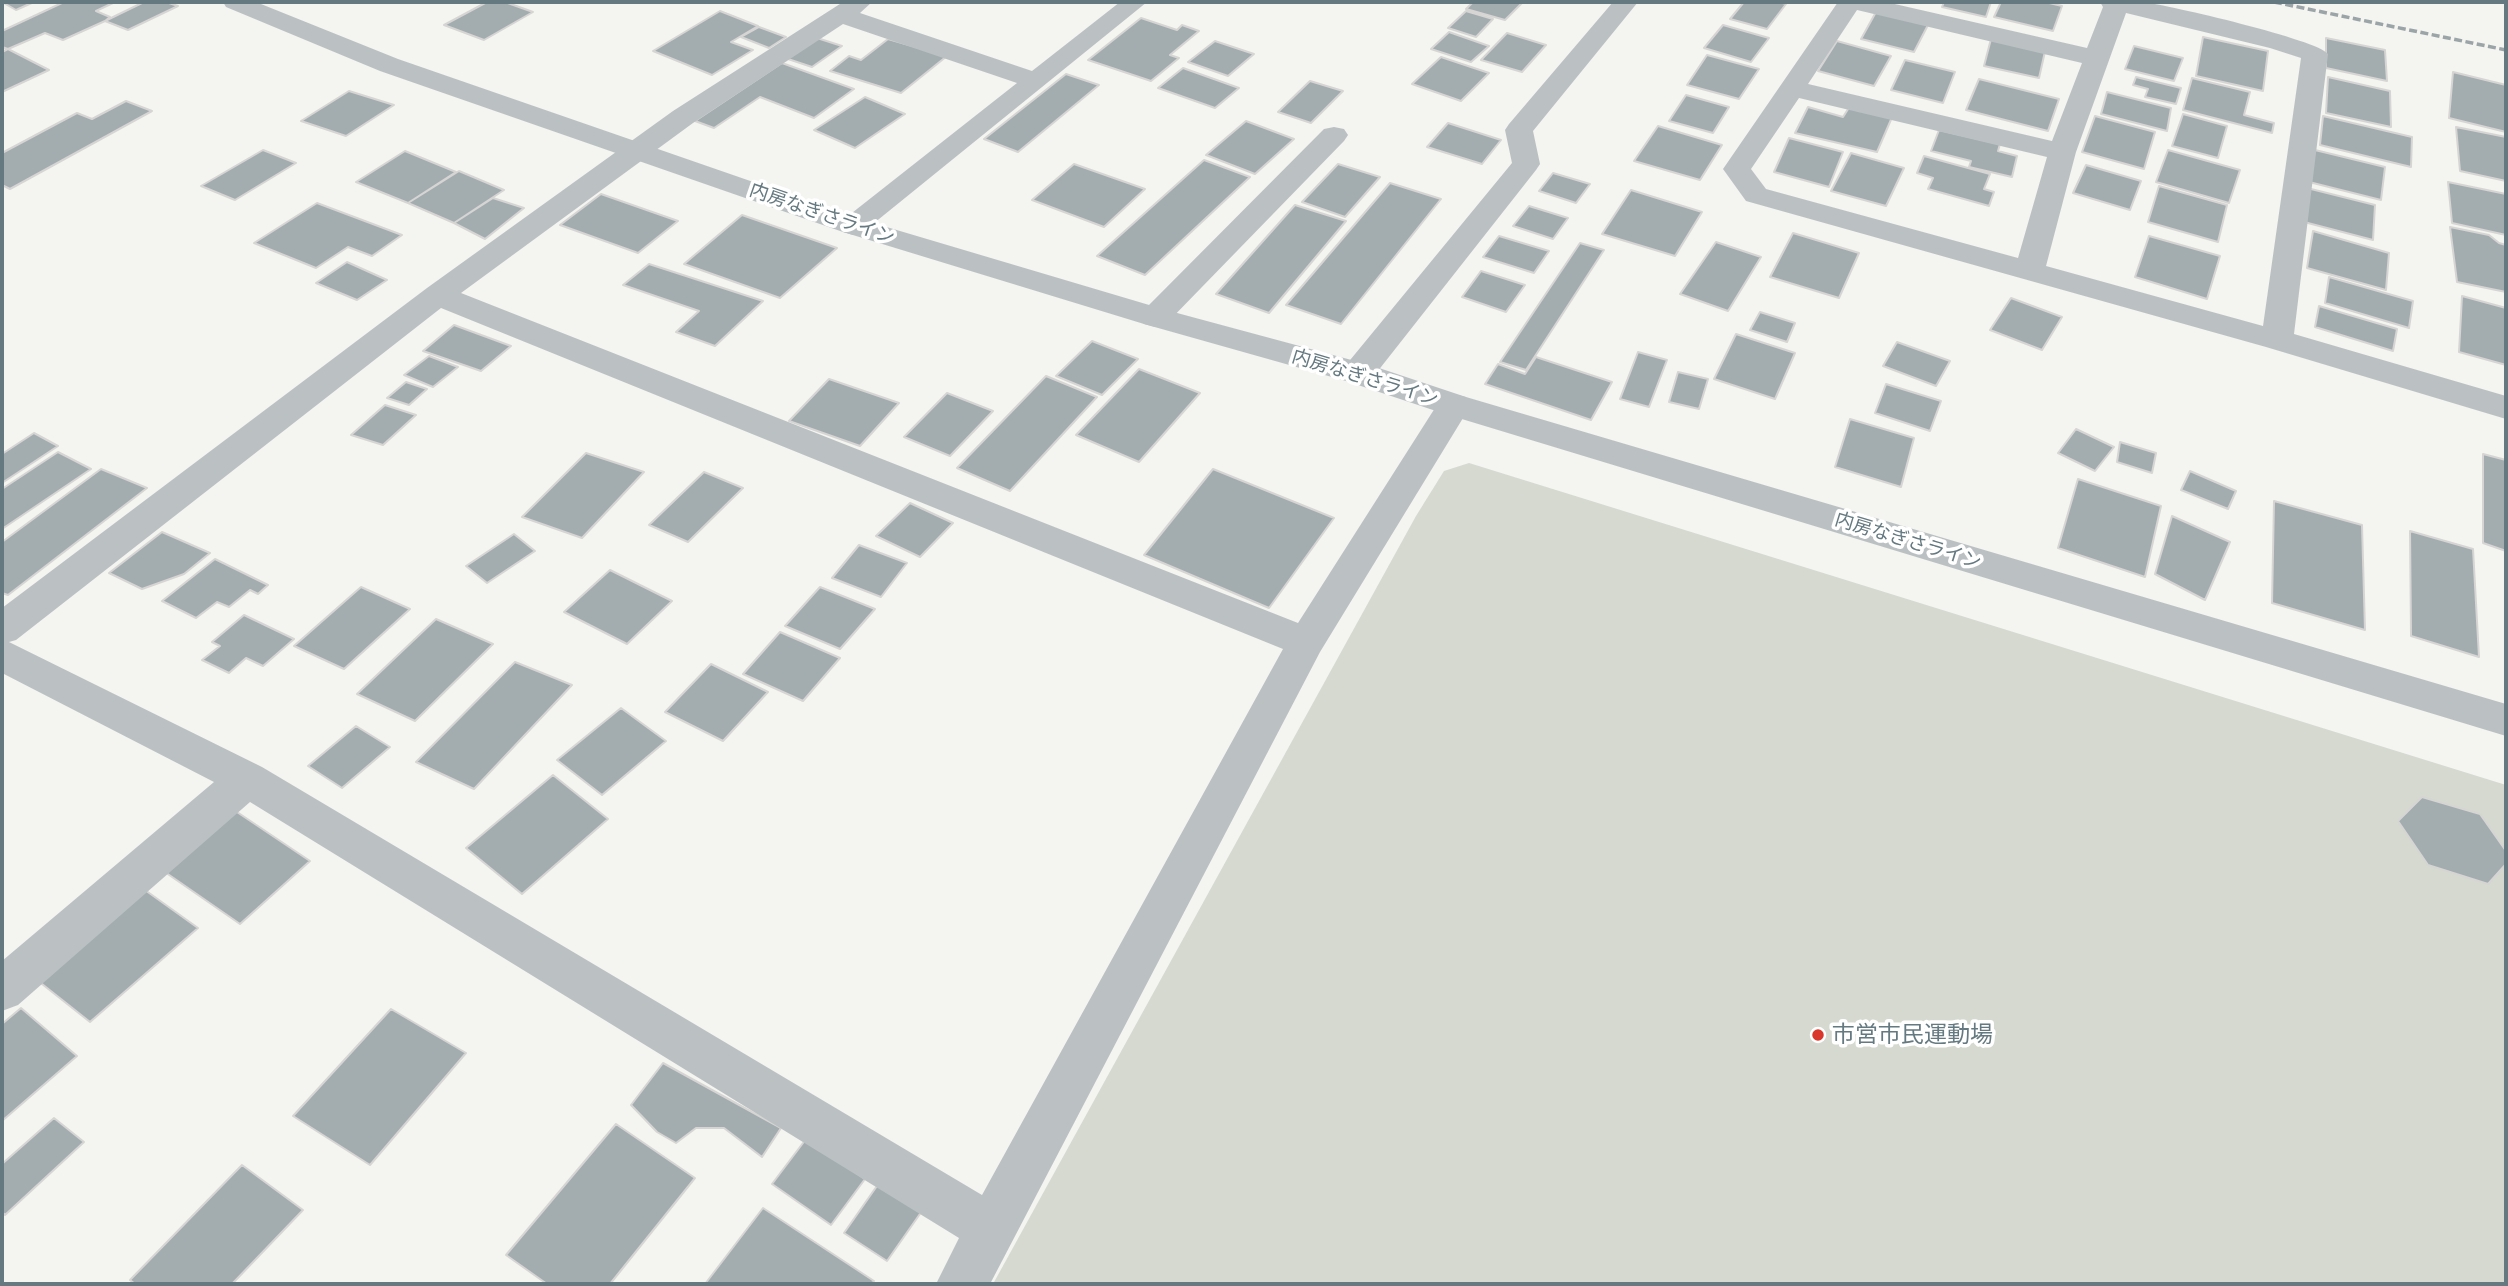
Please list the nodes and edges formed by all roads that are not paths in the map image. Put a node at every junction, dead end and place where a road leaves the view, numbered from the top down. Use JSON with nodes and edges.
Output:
{"nodes":[{"id":1,"x":235,"y":2,"type":"edge"},
{"id":2,"x":1135,"y":2,"type":"edge"},
{"id":3,"x":1626,"y":2,"type":"edge"},
{"id":4,"x":1852,"y":2,"type":"edge"},
{"id":5,"x":2115,"y":2,"type":"edge"},
{"id":6,"x":850,"y":8,"type":"edge"},
{"id":7,"x":2096,"y":58,"type":"junction"},
{"id":8,"x":1037,"y":80,"type":"junction"},
{"id":9,"x":1792,"y":88,"type":"junction"},
{"id":10,"x":1334,"y":135,"type":"dead end"},
{"id":11,"x":639,"y":150,"type":"junction"},
{"id":12,"x":2062,"y":152,"type":"junction"},
{"id":13,"x":853,"y":226,"type":"junction"},
{"id":14,"x":2029,"y":273,"type":"junction"},
{"id":15,"x":438,"y":295,"type":"junction"},
{"id":16,"x":1155,"y":317,"type":"junction"},
{"id":17,"x":2277,"y":340,"type":"junction"},
{"id":18,"x":1358,"y":373,"type":"junction"},
{"id":19,"x":1454,"y":405,"type":"junction"},
{"id":20,"x":2506,"y":408,"type":"edge"},
{"id":21,"x":2,"y":629,"type":"edge"},
{"id":22,"x":1306,"y":642,"type":"junction"},
{"id":23,"x":2,"y":654,"type":"edge"},
{"id":24,"x":2506,"y":720,"type":"edge"},
{"id":25,"x":247,"y":779,"type":"junction"},
{"id":26,"x":2,"y":990,"type":"edge"},
{"id":27,"x":993,"y":1230,"type":"junction"},
{"id":28,"x":962,"y":1284,"type":"edge"}],
"edges":[{"from":1,"to":11,"type":"street","name":"内房なぎさライン"},
{"from":2,"to":8,"type":"street"},
{"from":3,"to":18,"type":"street"},
{"from":4,"to":7,"type":"street"},
{"from":4,"to":9,"type":"street"},
{"from":5,"to":7,"type":"street"},
{"from":5,"to":17,"type":"street"},
{"from":6,"to":8,"type":"street"},
{"from":6,"to":11,"type":"street"},
{"from":7,"to":12,"type":"street"},
{"from":8,"to":13,"type":"street"},
{"from":9,"to":12,"type":"street"},
{"from":9,"to":14,"type":"street"},
{"from":10,"to":16,"type":"street"},
{"from":11,"to":13,"type":"street","name":"内房なぎさライン"},
{"from":11,"to":15,"type":"street"},
{"from":12,"to":14,"type":"street"},
{"from":13,"to":16,"type":"street","name":"内房なぎさライン"},
{"from":14,"to":17,"type":"street"},
{"from":15,"to":21,"type":"street"},
{"from":15,"to":22,"type":"street"},
{"from":16,"to":18,"type":"street","name":"内房なぎさライン"},
{"from":17,"to":20,"type":"street"},
{"from":18,"to":19,"type":"street","name":"内房なぎさライン"},
{"from":19,"to":22,"type":"street"},
{"from":19,"to":24,"type":"street","name":"内房なぎさライン"},
{"from":22,"to":27,"type":"street"},
{"from":23,"to":25,"type":"street"},
{"from":25,"to":26,"type":"street"},
{"from":25,"to":27,"type":"street"},
{"from":27,"to":28,"type":"street"}]}
